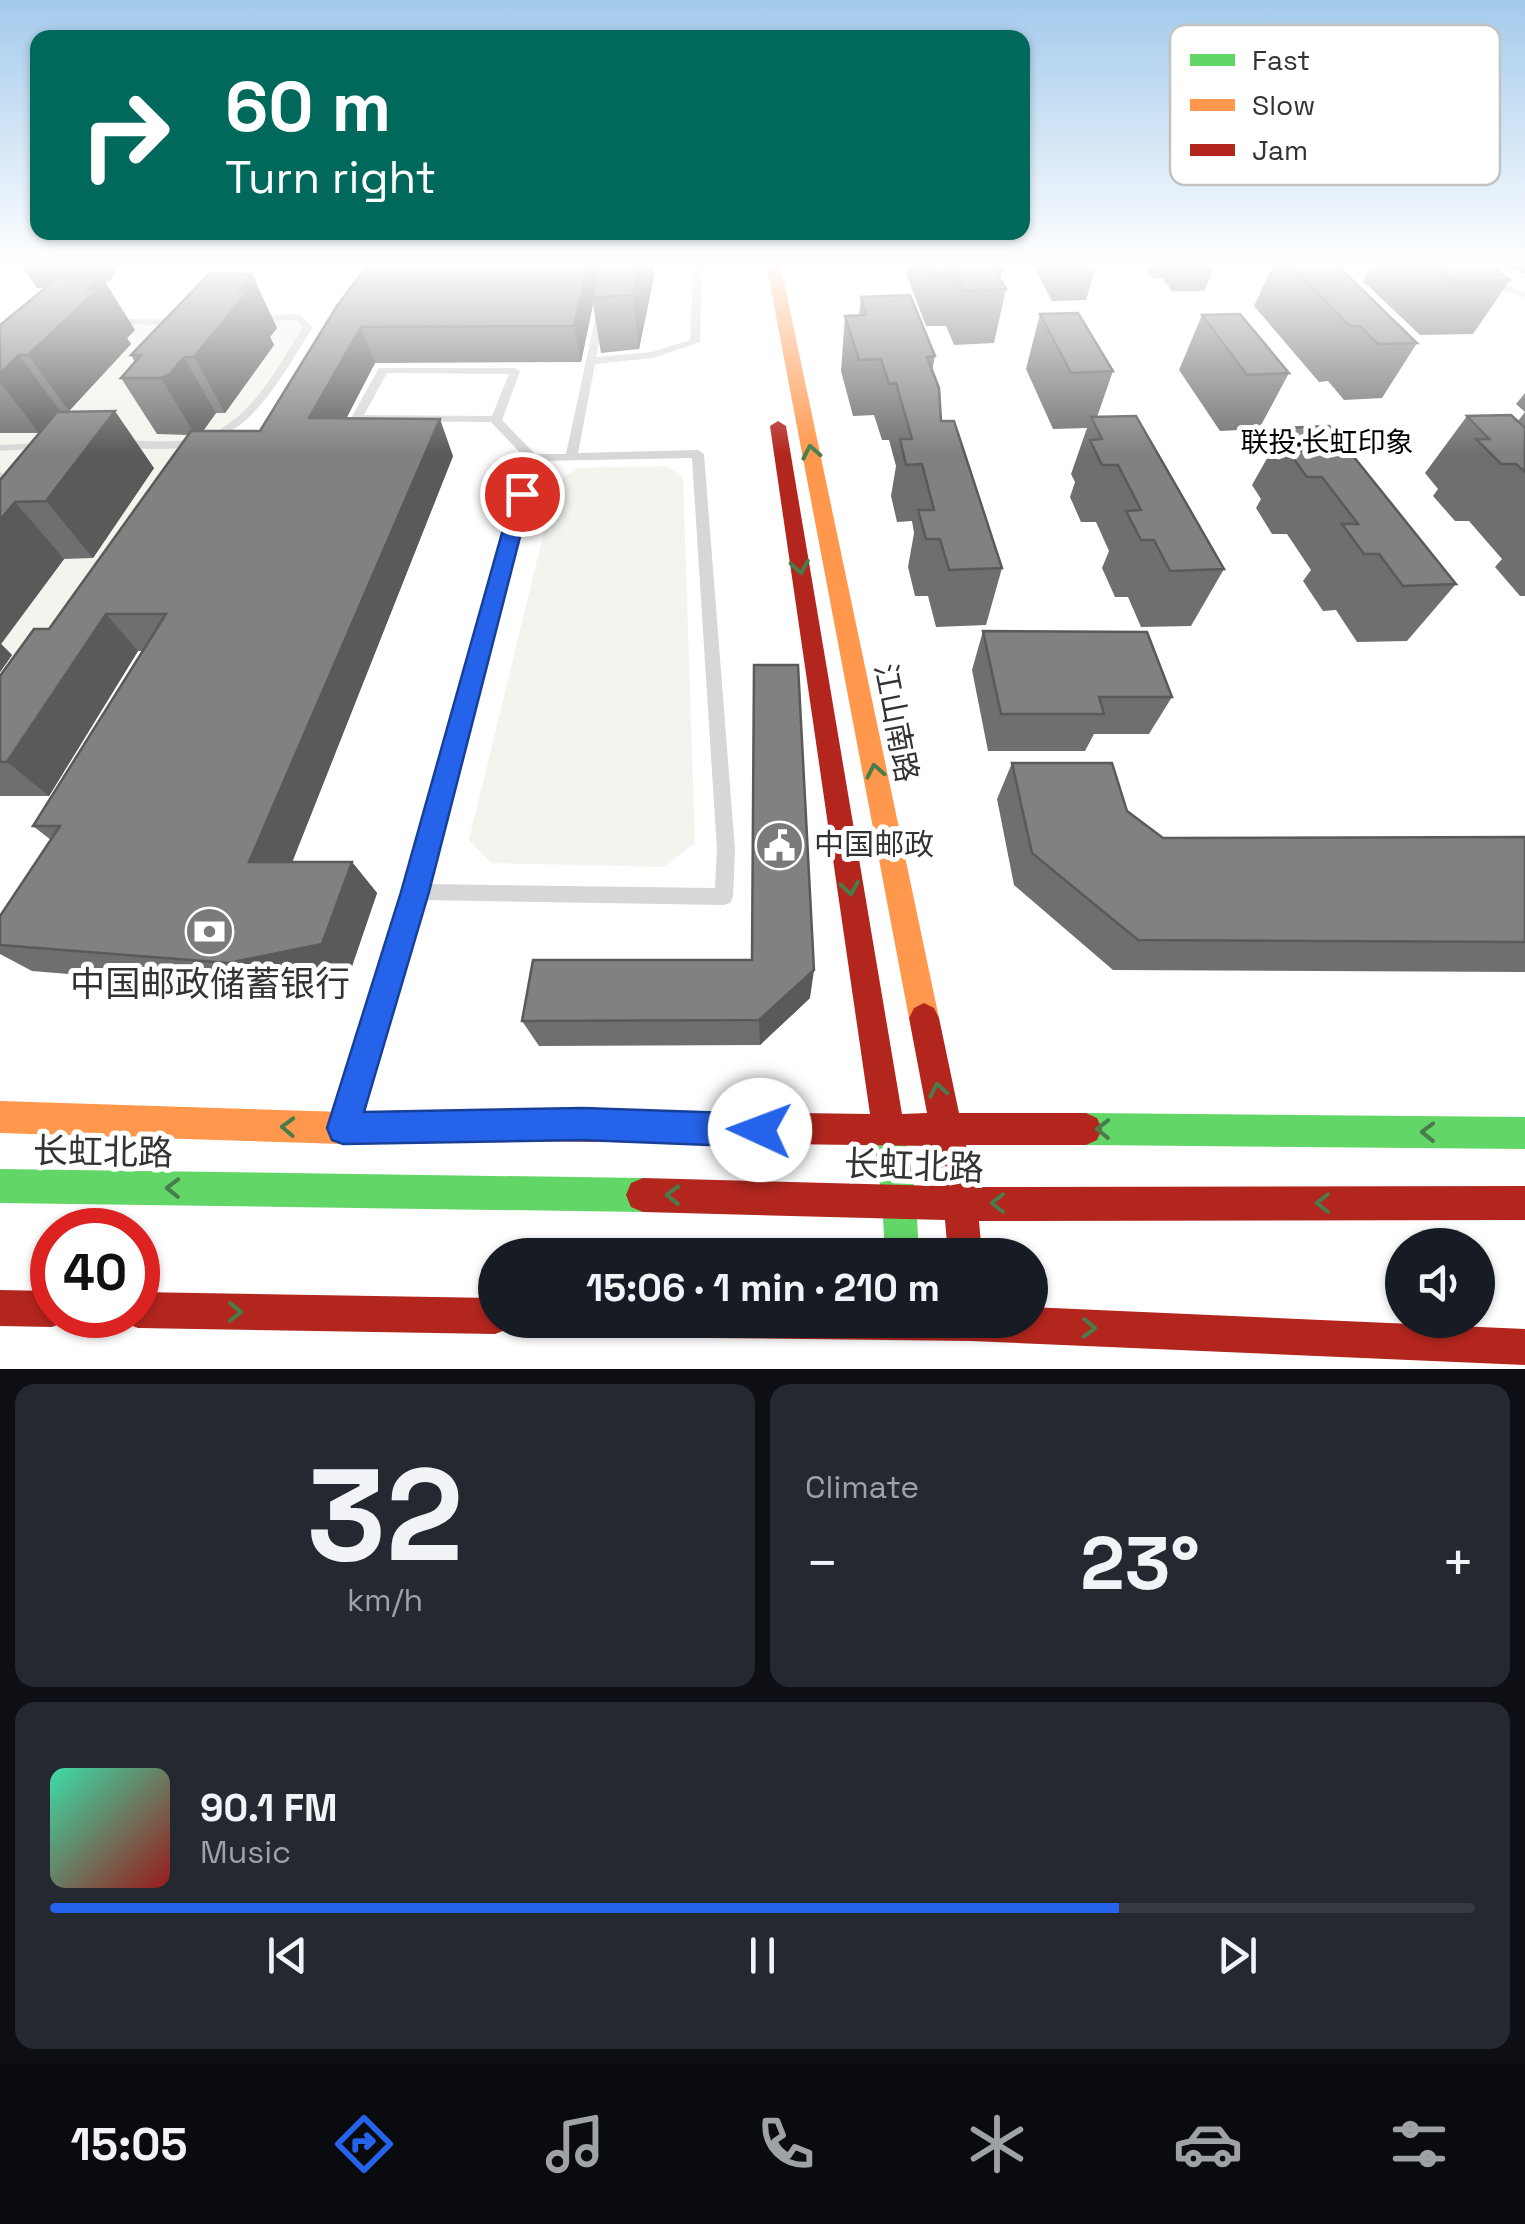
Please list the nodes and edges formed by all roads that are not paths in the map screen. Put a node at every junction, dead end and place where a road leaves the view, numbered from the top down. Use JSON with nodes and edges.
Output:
{"nodes":[{"id":1,"x":308,"y":327,"type":"edge"},
{"id":2,"x":597,"y":327,"type":"edge"},
{"id":3,"x":695,"y":327,"type":"edge"},
{"id":4,"x":763,"y":327,"type":"edge"},
{"id":5,"x":787,"y":327,"type":"edge"},
{"id":6,"x":765,"y":342,"type":"dead end"},
{"id":7,"x":590,"y":361,"type":"junction"},
{"id":8,"x":774,"y":400,"type":"dead end"},
{"id":9,"x":497,"y":419,"type":"junction"},
{"id":10,"x":108,"y":444,"type":"edge"},
{"id":11,"x":54,"y":446,"type":"edge"},
{"id":12,"x":0,"y":448,"type":"edge"},
{"id":13,"x":571,"y":457,"type":"junction"},
{"id":14,"x":532,"y":458,"type":"junction"},
{"id":15,"x":415,"y":892,"type":"junction"},
{"id":16,"x":0,"y":1117,"type":"edge"},
{"id":17,"x":343,"y":1128,"type":"junction"},
{"id":18,"x":888,"y":1128,"type":"junction"},
{"id":19,"x":946,"y":1128,"type":"junction"},
{"id":20,"x":1525,"y":1133,"type":"edge"},
{"id":21,"x":0,"y":1186,"type":"edge"},
{"id":22,"x":899,"y":1199,"type":"junction"},
{"id":23,"x":1525,"y":1203,"type":"edge"},
{"id":24,"x":961,"y":1204,"type":"junction"},
{"id":25,"x":901,"y":1238,"type":"edge"},
{"id":26,"x":964,"y":1238,"type":"edge"},
{"id":27,"x":0,"y":1308,"type":"edge"},
{"id":28,"x":30,"y":1309,"type":"edge"},
{"id":29,"x":160,"y":1310,"type":"edge"},
{"id":30,"x":478,"y":1316,"type":"edge"},
{"id":31,"x":1048,"y":1325,"type":"edge"},
{"id":32,"x":970,"y":1338,"type":"edge"},
{"id":33,"x":1525,"y":1347,"type":"edge"},
{"id":34,"x":970,"y":1354,"type":"dead end"}],
"edges":[{"from":1,"to":10,"type":"lane"},
{"from":2,"to":7,"type":"lane"},
{"from":3,"to":7,"type":"lane"},
{"from":4,"to":6,"type":"main road"},
{"from":19,"to":5,"type":"main road","name":"江山南路","one_way":true},
{"from":7,"to":13,"type":"lane"},
{"from":8,"to":18,"type":"main road","one_way":true},
{"from":9,"to":9,"type":"lane"},
{"from":9,"to":14,"type":"lane"},
{"from":11,"to":12,"type":"lane"},
{"from":13,"to":14,"type":"lane"},
{"from":13,"to":15,"type":"lane"},
{"from":14,"to":15,"type":"lane"},
{"from":15,"to":17,"type":"lane"},
{"from":17,"to":16,"type":"main road","one_way":true},
{"from":17,"to":18,"type":"main road"},
{"from":18,"to":19,"type":"main road"},
{"from":18,"to":22,"type":"main road"},
{"from":20,"to":19,"type":"main road","one_way":true},
{"from":19,"to":24,"type":"main road","name":"江山南路"},
{"from":22,"to":21,"type":"main road","name":"长虹北路","one_way":true},
{"from":22,"to":24,"type":"main road","name":"长虹北路"},
{"from":22,"to":25,"type":"main road"},
{"from":23,"to":24,"type":"main road","name":"长虹北路","one_way":true},
{"from":24,"to":26,"type":"main road","name":"江山南路"},
{"from":27,"to":28,"type":"main road"},
{"from":29,"to":30,"type":"main road","one_way":true},
{"from":31,"to":33,"type":"main road","one_way":true},
{"from":32,"to":34,"type":"main road"}]}
